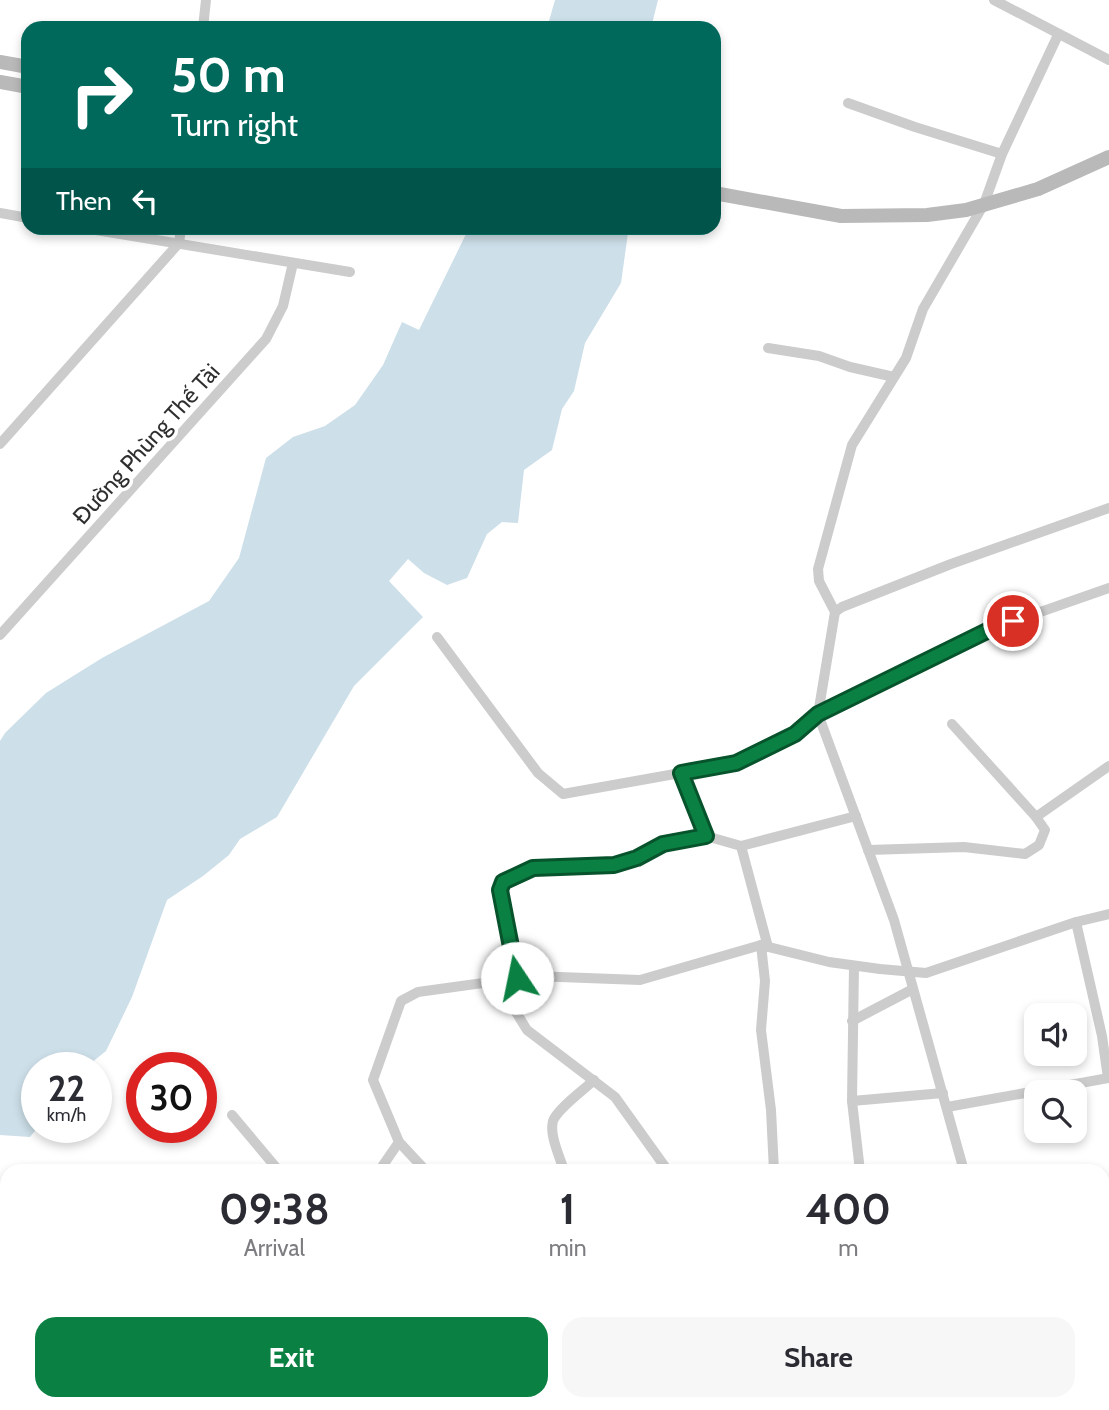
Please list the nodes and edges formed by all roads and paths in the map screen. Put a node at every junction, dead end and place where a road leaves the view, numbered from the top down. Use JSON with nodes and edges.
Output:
{"nodes":[{"id":1,"x":206,"y":0,"type":"edge"},
{"id":2,"x":993,"y":0,"type":"edge"},
{"id":3,"x":204,"y":21,"type":"edge"},
{"id":4,"x":1058,"y":35,"type":"junction"},
{"id":5,"x":1109,"y":60,"type":"edge"},
{"id":6,"x":0,"y":62,"type":"edge"},
{"id":7,"x":21,"y":66,"type":"edge"},
{"id":8,"x":0,"y":82,"type":"edge"},
{"id":9,"x":21,"y":86,"type":"edge"},
{"id":10,"x":848,"y":103,"type":"dead end"},
{"id":11,"x":1002,"y":154,"type":"junction"},
{"id":12,"x":1109,"y":157,"type":"edge"},
{"id":13,"x":721,"y":194,"type":"edge"},
{"id":14,"x":985,"y":204,"type":"junction"},
{"id":15,"x":0,"y":213,"type":"edge"},
{"id":16,"x":21,"y":217,"type":"edge"},
{"id":17,"x":129,"y":235,"type":"edge"},
{"id":18,"x":180,"y":235,"type":"edge"},
{"id":19,"x":179,"y":243,"type":"junction"},
{"id":20,"x":293,"y":263,"type":"junction"},
{"id":21,"x":350,"y":272,"type":"dead end"},
{"id":22,"x":768,"y":348,"type":"dead end"},
{"id":23,"x":894,"y":377,"type":"junction"},
{"id":24,"x":0,"y":444,"type":"edge"},
{"id":25,"x":1109,"y":508,"type":"edge"},
{"id":26,"x":1109,"y":588,"type":"edge"},
{"id":27,"x":835,"y":612,"type":"junction"},
{"id":28,"x":0,"y":635,"type":"edge"},
{"id":29,"x":437,"y":637,"type":"dead end"},
{"id":30,"x":818,"y":714,"type":"junction"},
{"id":31,"x":953,"y":724,"type":"dead end"},
{"id":32,"x":1109,"y":766,"type":"edge"},
{"id":33,"x":681,"y":773,"type":"junction"},
{"id":34,"x":856,"y":816,"type":"junction"},
{"id":35,"x":1036,"y":817,"type":"junction"},
{"id":36,"x":706,"y":836,"type":"junction"},
{"id":37,"x":741,"y":846,"type":"junction"},
{"id":38,"x":868,"y":850,"type":"junction"},
{"id":39,"x":1109,"y":914,"type":"edge"},
{"id":40,"x":1076,"y":922,"type":"junction"},
{"id":41,"x":764,"y":946,"type":"junction"},
{"id":42,"x":854,"y":965,"type":"junction"},
{"id":43,"x":908,"y":972,"type":"junction"},
{"id":44,"x":517,"y":978,"type":"junction"},
{"id":45,"x":496,"y":981,"type":"junction"},
{"id":46,"x":913,"y":989,"type":"junction"},
{"id":47,"x":852,"y":1021,"type":"junction"},
{"id":48,"x":1109,"y":1078,"type":"edge"},
{"id":49,"x":594,"y":1080,"type":"junction"},
{"id":50,"x":943,"y":1093,"type":"junction"},
{"id":51,"x":852,"y":1101,"type":"junction"},
{"id":52,"x":947,"y":1107,"type":"junction"},
{"id":53,"x":232,"y":1115,"type":"dead end"},
{"id":54,"x":399,"y":1142,"type":"junction"},
{"id":55,"x":273,"y":1164,"type":"edge"},
{"id":56,"x":384,"y":1164,"type":"edge"},
{"id":57,"x":419,"y":1164,"type":"edge"},
{"id":58,"x":562,"y":1164,"type":"edge"},
{"id":59,"x":663,"y":1164,"type":"edge"},
{"id":60,"x":774,"y":1164,"type":"edge"},
{"id":61,"x":859,"y":1164,"type":"edge"},
{"id":62,"x":962,"y":1164,"type":"edge"}],
"edges":[{"from":1,"to":3,"type":"street"},
{"from":2,"to":4,"type":"street"},
{"from":4,"to":5,"type":"street"},
{"from":4,"to":11,"type":"street"},
{"from":6,"to":7,"type":"main road"},
{"from":8,"to":9,"type":"main road"},
{"from":10,"to":11,"type":"street"},
{"from":11,"to":14,"type":"street"},
{"from":12,"to":14,"type":"main road"},
{"from":13,"to":14,"type":"main road"},
{"from":14,"to":23,"type":"street"},
{"from":15,"to":16,"type":"street"},
{"from":17,"to":19,"type":"street"},
{"from":18,"to":19,"type":"street"},
{"from":19,"to":20,"type":"street"},
{"from":19,"to":24,"type":"street"},
{"from":20,"to":21,"type":"street"},
{"from":20,"to":28,"type":"street","name":"Đường Phùng Thế Tài"},
{"from":22,"to":23,"type":"street"},
{"from":23,"to":27,"type":"street"},
{"from":25,"to":27,"type":"street"},
{"from":26,"to":30,"type":"street"},
{"from":27,"to":30,"type":"street"},
{"from":29,"to":33,"type":"street"},
{"from":30,"to":33,"type":"street"},
{"from":30,"to":34,"type":"street"},
{"from":31,"to":35,"type":"street"},
{"from":32,"to":35,"type":"street"},
{"from":33,"to":36,"type":"street"},
{"from":34,"to":37,"type":"street"},
{"from":34,"to":38,"type":"street"},
{"from":35,"to":38,"type":"street"},
{"from":36,"to":37,"type":"street"},
{"from":36,"to":44,"type":"street"},
{"from":37,"to":41,"type":"street"},
{"from":38,"to":43,"type":"street"},
{"from":39,"to":40,"type":"street"},
{"from":40,"to":43,"type":"street"},
{"from":40,"to":48,"type":"street"},
{"from":41,"to":42,"type":"street"},
{"from":41,"to":44,"type":"street"},
{"from":41,"to":60,"type":"street"},
{"from":42,"to":43,"type":"street"},
{"from":42,"to":47,"type":"street"},
{"from":43,"to":46,"type":"street"},
{"from":44,"to":45,"type":"street"},
{"from":45,"to":49,"type":"street"},
{"from":45,"to":54,"type":"street"},
{"from":46,"to":47,"type":"street"},
{"from":46,"to":50,"type":"street"},
{"from":47,"to":51,"type":"street"},
{"from":48,"to":52,"type":"street"},
{"from":49,"to":58,"type":"street"},
{"from":49,"to":59,"type":"street"},
{"from":50,"to":51,"type":"street"},
{"from":50,"to":52,"type":"street"},
{"from":51,"to":61,"type":"street"},
{"from":52,"to":62,"type":"street"},
{"from":53,"to":55,"type":"street"},
{"from":54,"to":56,"type":"street"},
{"from":54,"to":57,"type":"street"}]}
